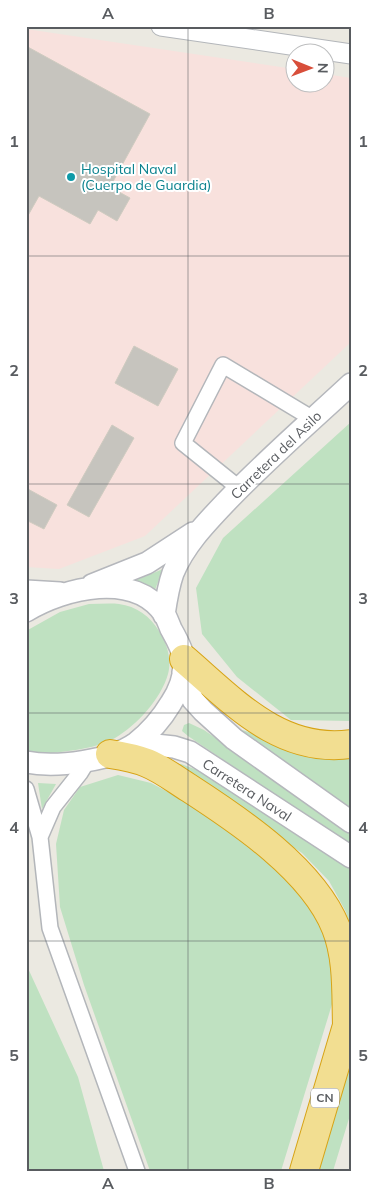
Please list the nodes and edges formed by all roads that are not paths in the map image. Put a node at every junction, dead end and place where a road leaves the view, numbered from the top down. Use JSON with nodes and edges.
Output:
{"nodes":[{"id":1,"x":161,"y":26,"type":"edge"},
{"id":2,"x":351,"y":54,"type":"edge"},
{"id":3,"x":351,"y":384,"type":"edge"},
{"id":4,"x":313,"y":419,"type":"junction"},
{"id":5,"x":239,"y":488,"type":"junction"},
{"id":6,"x":202,"y":527,"type":"junction"},
{"id":7,"x":26,"y":591,"type":"edge"},
{"id":8,"x":75,"y":591,"type":"junction"},
{"id":9,"x":26,"y":611,"type":"edge"},
{"id":10,"x":164,"y":615,"type":"junction"},
{"id":11,"x":183,"y":666,"type":"junction"},
{"id":12,"x":136,"y":743,"type":"junction"},
{"id":13,"x":351,"y":744,"type":"edge"},
{"id":14,"x":99,"y":757,"type":"junction"},
{"id":15,"x":26,"y":762,"type":"edge"},
{"id":16,"x":26,"y":789,"type":"edge"},
{"id":17,"x":351,"y":822,"type":"edge"},
{"id":18,"x":40,"y":836,"type":"junction"},
{"id":19,"x":351,"y":857,"type":"edge"},
{"id":20,"x":349,"y":1018,"type":"edge"},
{"id":21,"x":137,"y":1171,"type":"edge"},
{"id":22,"x":304,"y":1171,"type":"edge"}],
"edges":[{"from":1,"to":2,"type":"street"},
{"from":3,"to":4,"type":"main road","name":"Carretera del Asilo"},
{"from":4,"to":5,"type":"main road","name":"Carretera del Asilo"},
{"from":4,"to":5,"type":"street"},
{"from":5,"to":6,"type":"main road","name":"Carretera del Asilo"},
{"from":6,"to":8,"type":"main road","name":"Carretera del Asilo"},
{"from":6,"to":10,"type":"main road","name":"Carretera del Asilo"},
{"from":7,"to":8,"type":"main road"},
{"from":8,"to":9,"type":"main road","name":"Carretera del Asilo"},
{"from":8,"to":10,"type":"main road"},
{"from":10,"to":11,"type":"main road"},
{"from":11,"to":12,"type":"main road"},
{"from":11,"to":13,"type":"highway"},
{"from":11,"to":17,"type":"main road"},
{"from":12,"to":14,"type":"main road"},
{"from":12,"to":19,"type":"main road","name":"Carretera Naval"},
{"from":14,"to":15,"type":"main road"},
{"from":14,"to":18,"type":"street"},
{"from":14,"to":20,"type":"highway"},
{"from":16,"to":18,"type":"street"},
{"from":18,"to":21,"type":"street"},
{"from":20,"to":22,"type":"highway","number":"CN"}]}
